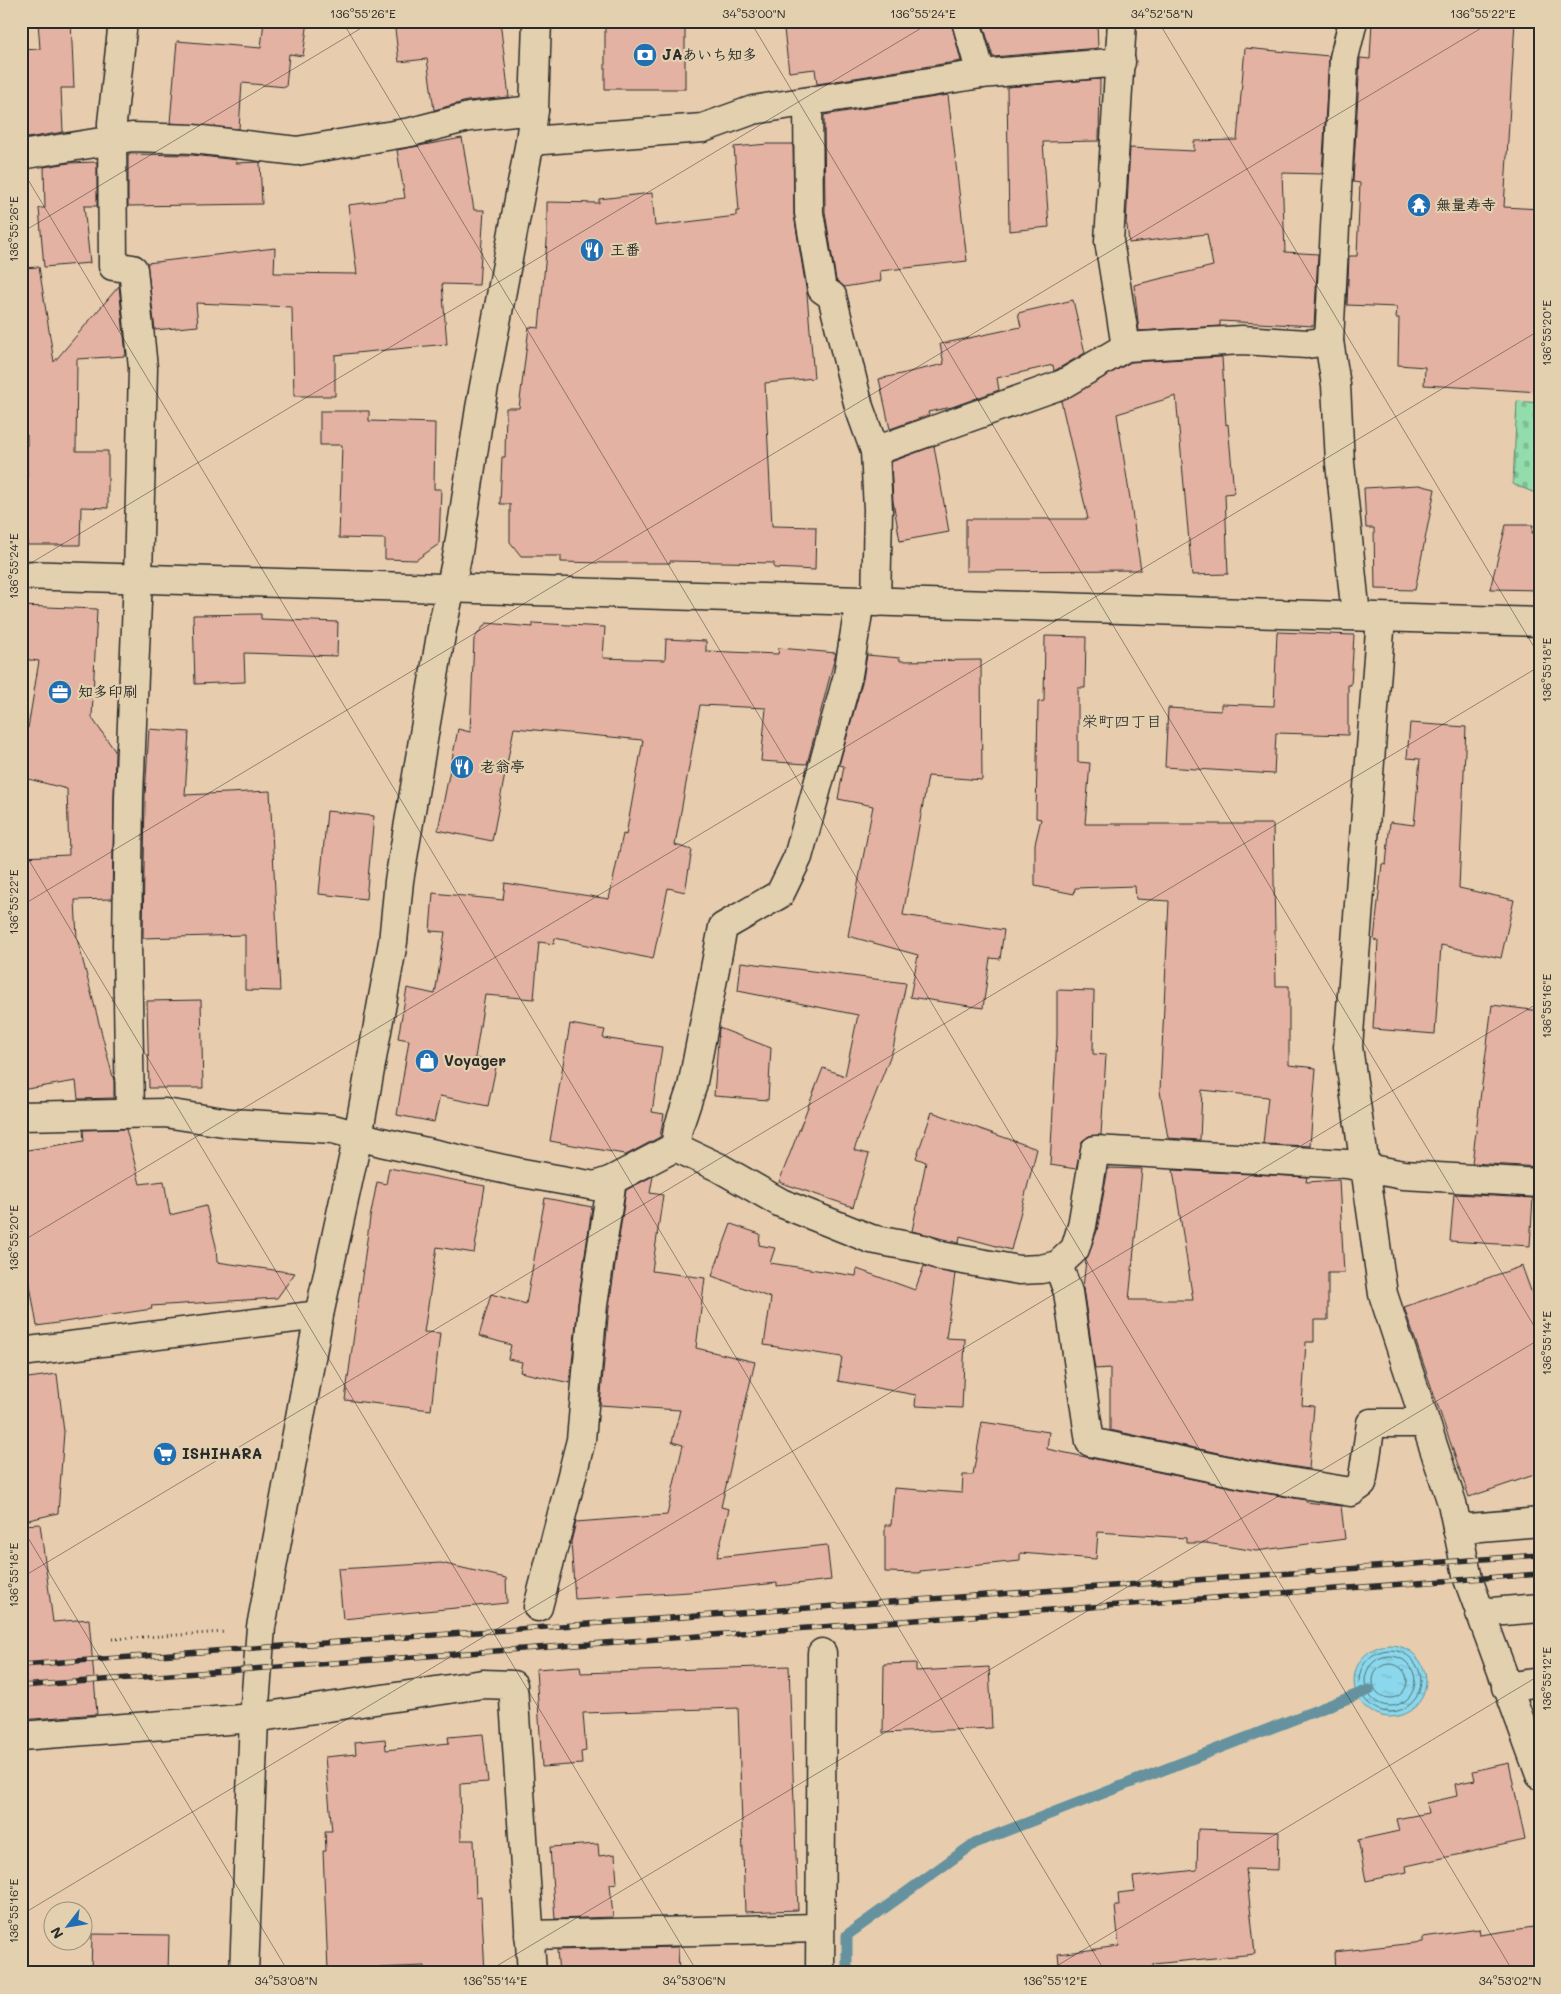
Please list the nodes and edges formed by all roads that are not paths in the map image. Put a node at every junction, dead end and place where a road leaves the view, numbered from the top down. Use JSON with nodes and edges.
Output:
{"nodes":[{"id":1,"x":123,"y":21,"type":"edge"},
{"id":2,"x":537,"y":21,"type":"edge"},
{"id":3,"x":966,"y":21,"type":"edge"},
{"id":4,"x":1122,"y":21,"type":"edge"},
{"id":5,"x":1353,"y":21,"type":"edge"},
{"id":6,"x":1121,"y":62,"type":"junction"},
{"id":7,"x":981,"y":74,"type":"junction"},
{"id":8,"x":808,"y":102,"type":"junction"},
{"id":9,"x":534,"y":110,"type":"junction"},
{"id":10,"x":112,"y":140,"type":"junction"},
{"id":11,"x":530,"y":141,"type":"junction"},
{"id":12,"x":21,"y":155,"type":"edge"},
{"id":13,"x":1329,"y":341,"type":"junction"},
{"id":14,"x":1126,"y":347,"type":"junction"},
{"id":15,"x":874,"y":451,"type":"junction"},
{"id":16,"x":21,"y":575,"type":"edge"},
{"id":17,"x":138,"y":578,"type":"junction"},
{"id":18,"x":451,"y":589,"type":"junction"},
{"id":19,"x":868,"y":602,"type":"junction"},
{"id":20,"x":1368,"y":617,"type":"junction"},
{"id":21,"x":1540,"y":622,"type":"edge"},
{"id":22,"x":130,"y":1112,"type":"junction"},
{"id":23,"x":21,"y":1116,"type":"edge"},
{"id":24,"x":358,"y":1136,"type":"junction"},
{"id":25,"x":675,"y":1147,"type":"junction"},
{"id":26,"x":1366,"y":1168,"type":"junction"},
{"id":27,"x":612,"y":1180,"type":"junction"},
{"id":28,"x":1540,"y":1183,"type":"edge"},
{"id":29,"x":1058,"y":1264,"type":"junction"},
{"id":30,"x":319,"y":1315,"type":"junction"},
{"id":31,"x":21,"y":1352,"type":"edge"},
{"id":32,"x":1425,"y":1423,"type":"junction"},
{"id":33,"x":1540,"y":1522,"type":"edge"},
{"id":34,"x":1457,"y":1529,"type":"junction"},
{"id":35,"x":538,"y":1607,"type":"dead end"},
{"id":36,"x":1540,"y":1608,"type":"edge"},
{"id":37,"x":1480,"y":1613,"type":"junction"},
{"id":38,"x":822,"y":1653,"type":"dead end"},
{"id":39,"x":1540,"y":1682,"type":"edge"},
{"id":40,"x":1506,"y":1686,"type":"junction"},
{"id":41,"x":254,"y":1718,"type":"junction"},
{"id":42,"x":21,"y":1736,"type":"edge"},
{"id":43,"x":1540,"y":1775,"type":"edge"},
{"id":44,"x":819,"y":1928,"type":"junction"},
{"id":45,"x":529,"y":1935,"type":"junction"},
{"id":46,"x":244,"y":1973,"type":"edge"},
{"id":47,"x":532,"y":1973,"type":"edge"},
{"id":48,"x":820,"y":1973,"type":"edge"}],
"edges":[{"from":1,"to":10,"type":"street"},
{"from":2,"to":9,"type":"street"},
{"from":3,"to":7,"type":"street"},
{"from":4,"to":6,"type":"street"},
{"from":5,"to":13,"type":"street"},
{"from":6,"to":7,"type":"street"},
{"from":6,"to":14,"type":"street"},
{"from":7,"to":8,"type":"street"},
{"from":8,"to":11,"type":"street"},
{"from":8,"to":15,"type":"street"},
{"from":9,"to":10,"type":"street"},
{"from":9,"to":11,"type":"street"},
{"from":10,"to":12,"type":"street"},
{"from":10,"to":17,"type":"street"},
{"from":11,"to":18,"type":"street"},
{"from":13,"to":14,"type":"street"},
{"from":13,"to":20,"type":"street"},
{"from":14,"to":15,"type":"street"},
{"from":15,"to":19,"type":"street"},
{"from":16,"to":17,"type":"street"},
{"from":17,"to":18,"type":"street"},
{"from":17,"to":22,"type":"street"},
{"from":18,"to":19,"type":"street"},
{"from":18,"to":24,"type":"street"},
{"from":19,"to":20,"type":"street"},
{"from":19,"to":25,"type":"street"},
{"from":20,"to":21,"type":"street"},
{"from":20,"to":26,"type":"street"},
{"from":22,"to":23,"type":"street"},
{"from":22,"to":24,"type":"street"},
{"from":24,"to":27,"type":"street"},
{"from":24,"to":30,"type":"street"},
{"from":25,"to":27,"type":"street"},
{"from":25,"to":29,"type":"street"},
{"from":26,"to":28,"type":"street"},
{"from":26,"to":29,"type":"street"},
{"from":26,"to":32,"type":"street"},
{"from":27,"to":35,"type":"street"},
{"from":29,"to":32,"type":"street"},
{"from":30,"to":31,"type":"street"},
{"from":30,"to":41,"type":"street"},
{"from":32,"to":34,"type":"street"},
{"from":33,"to":34,"type":"street"},
{"from":34,"to":37,"type":"street"},
{"from":36,"to":37,"type":"street"},
{"from":37,"to":40,"type":"street"},
{"from":38,"to":44,"type":"street"},
{"from":39,"to":40,"type":"street"},
{"from":40,"to":43,"type":"street"},
{"from":41,"to":42,"type":"street"},
{"from":41,"to":45,"type":"street"},
{"from":41,"to":46,"type":"street"},
{"from":44,"to":45,"type":"street"},
{"from":44,"to":48,"type":"street"},
{"from":45,"to":47,"type":"street"}]}
